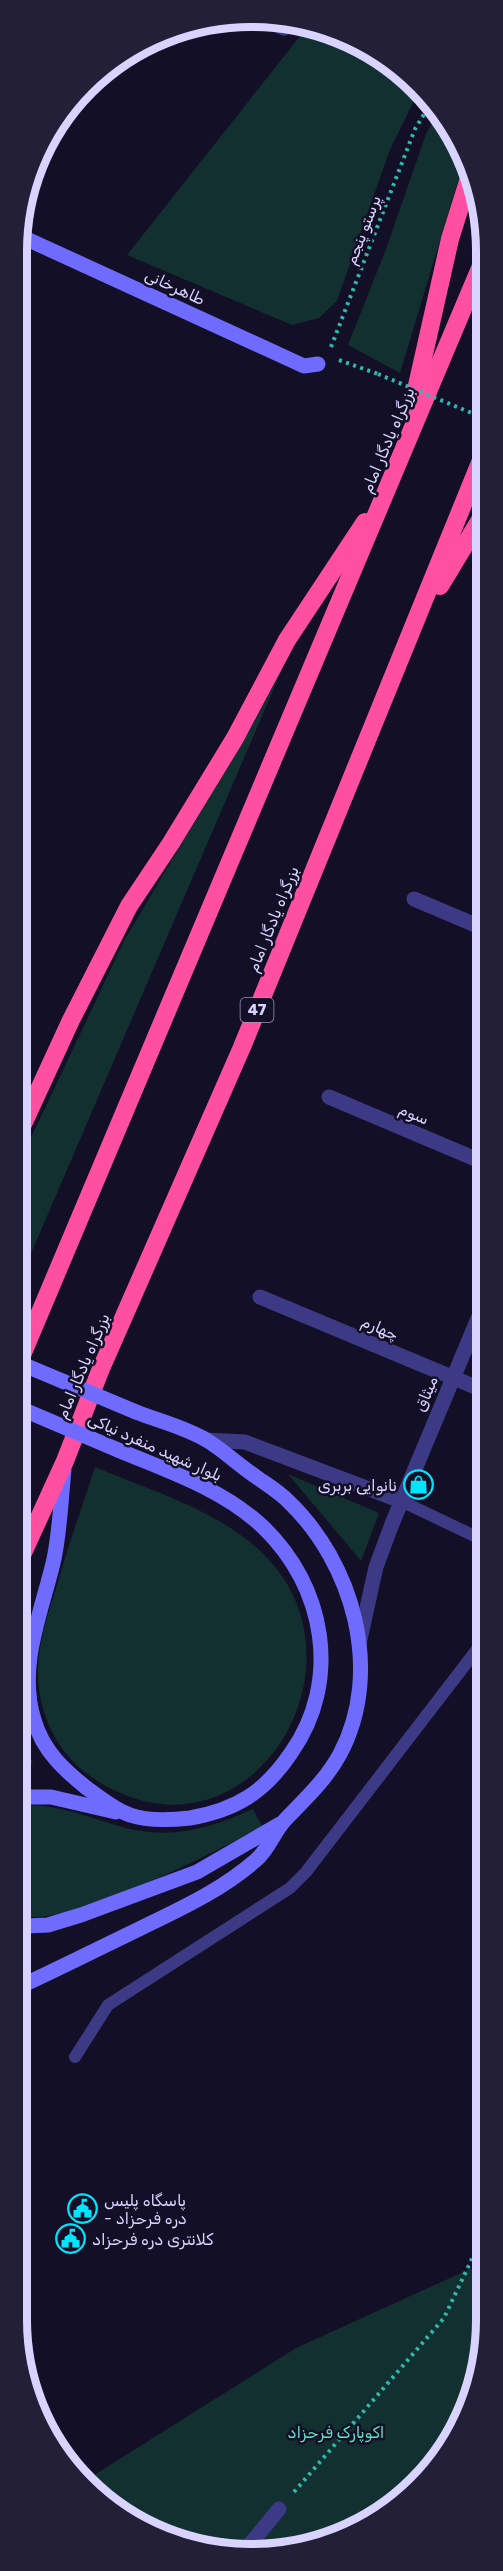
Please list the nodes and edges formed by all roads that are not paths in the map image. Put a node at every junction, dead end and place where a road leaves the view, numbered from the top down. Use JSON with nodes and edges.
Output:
{"nodes":[{"id":1,"x":466,"y":187,"type":"edge"},
{"id":2,"x":27,"y":239,"type":"edge"},
{"id":3,"x":476,"y":279,"type":"edge"},
{"id":4,"x":323,"y":360,"type":"road end"},
{"id":5,"x":402,"y":456,"type":"junction"},
{"id":6,"x":476,"y":473,"type":"edge"},
{"id":7,"x":390,"y":485,"type":"junction"},
{"id":8,"x":476,"y":526,"type":"edge"},
{"id":9,"x":411,"y":633,"type":"junction"},
{"id":10,"x":414,"y":899,"type":"dead end"},
{"id":11,"x":476,"y":925,"type":"edge"},
{"id":12,"x":329,"y":1097,"type":"dead end"},
{"id":13,"x":27,"y":1115,"type":"edge"},
{"id":14,"x":476,"y":1159,"type":"edge"},
{"id":15,"x":260,"y":1297,"type":"dead end"},
{"id":16,"x":476,"y":1323,"type":"edge"},
{"id":17,"x":27,"y":1343,"type":"edge"},
{"id":18,"x":27,"y":1366,"type":"edge"},
{"id":19,"x":452,"y":1378,"type":"junction"},
{"id":20,"x":476,"y":1387,"type":"edge"},
{"id":21,"x":27,"y":1411,"type":"edge"},
{"id":22,"x":206,"y":1440,"type":"junction"},
{"id":23,"x":65,"y":1461,"type":"junction"},
{"id":24,"x":401,"y":1501,"type":"junction"},
{"id":25,"x":476,"y":1537,"type":"edge"},
{"id":26,"x":27,"y":1544,"type":"edge"},
{"id":27,"x":359,"y":1645,"type":"junction"},
{"id":28,"x":476,"y":1651,"type":"edge"},
{"id":29,"x":27,"y":1797,"type":"edge"},
{"id":30,"x":131,"y":1816,"type":"junction"},
{"id":31,"x":284,"y":1821,"type":"junction"},
{"id":32,"x":27,"y":1926,"type":"edge"},
{"id":33,"x":27,"y":1983,"type":"edge"},
{"id":34,"x":75,"y":2056,"type":"dead end"},
{"id":35,"x":279,"y":2509,"type":"road end"},
{"id":36,"x":250,"y":2544,"type":"edge"}],
"edges":[{"from":1,"to":5,"type":"highway"},
{"from":2,"to":4,"type":"main road","name":"طاهرخانی"},
{"from":3,"to":5,"type":"highway","name":"بزرگراه یادگار امام"},
{"from":5,"to":7,"type":"highway","name":"بزرگراه یادگار امام"},
{"from":6,"to":9,"type":"highway","name":"بزرگراه یادگار امام","number":"47"},
{"from":7,"to":13,"type":"highway"},
{"from":7,"to":17,"type":"highway","name":"بزرگراه یادگار امام"},
{"from":8,"to":9,"type":"highway"},
{"from":9,"to":23,"type":"highway","name":"بزرگراه یادگار امام","number":"47"},
{"from":10,"to":11,"type":"street"},
{"from":12,"to":14,"type":"street","name":"سوم"},
{"from":15,"to":19,"type":"street","name":"چهارم"},
{"from":16,"to":19,"type":"street","name":"میثاق"},
{"from":18,"to":22,"type":"main road","name":"بلوار شهید منفرد نیاکی","bridge":true},
{"from":19,"to":20,"type":"street","name":"چهارم"},
{"from":19,"to":24,"type":"street","name":"میثاق"},
{"from":21,"to":30,"type":"main road","name":"بلوار شهید منفرد نیاکی","bridge":true},
{"from":22,"to":24,"type":"street"},
{"from":22,"to":27,"type":"main road","name":"بلوار شهید منفرد نیاکی"},
{"from":23,"to":26,"type":"highway","name":"بزرگراه یادگار امام","number":"47"},
{"from":23,"to":30,"type":"main road","name":"بلوار شهید منفرد نیاکی"},
{"from":24,"to":25,"type":"lane"},
{"from":24,"to":27,"type":"street","name":"میثاق"},
{"from":27,"to":31,"type":"main road","name":"بلوار شهید منفرد نیاکی"},
{"from":28,"to":34,"type":"lane"},
{"from":29,"to":30,"type":"main road"},
{"from":31,"to":32,"type":"main road"},
{"from":31,"to":33,"type":"main road","name":"بلوار شهید منفرد نیاکی"},
{"from":35,"to":36,"type":"street"}]}
